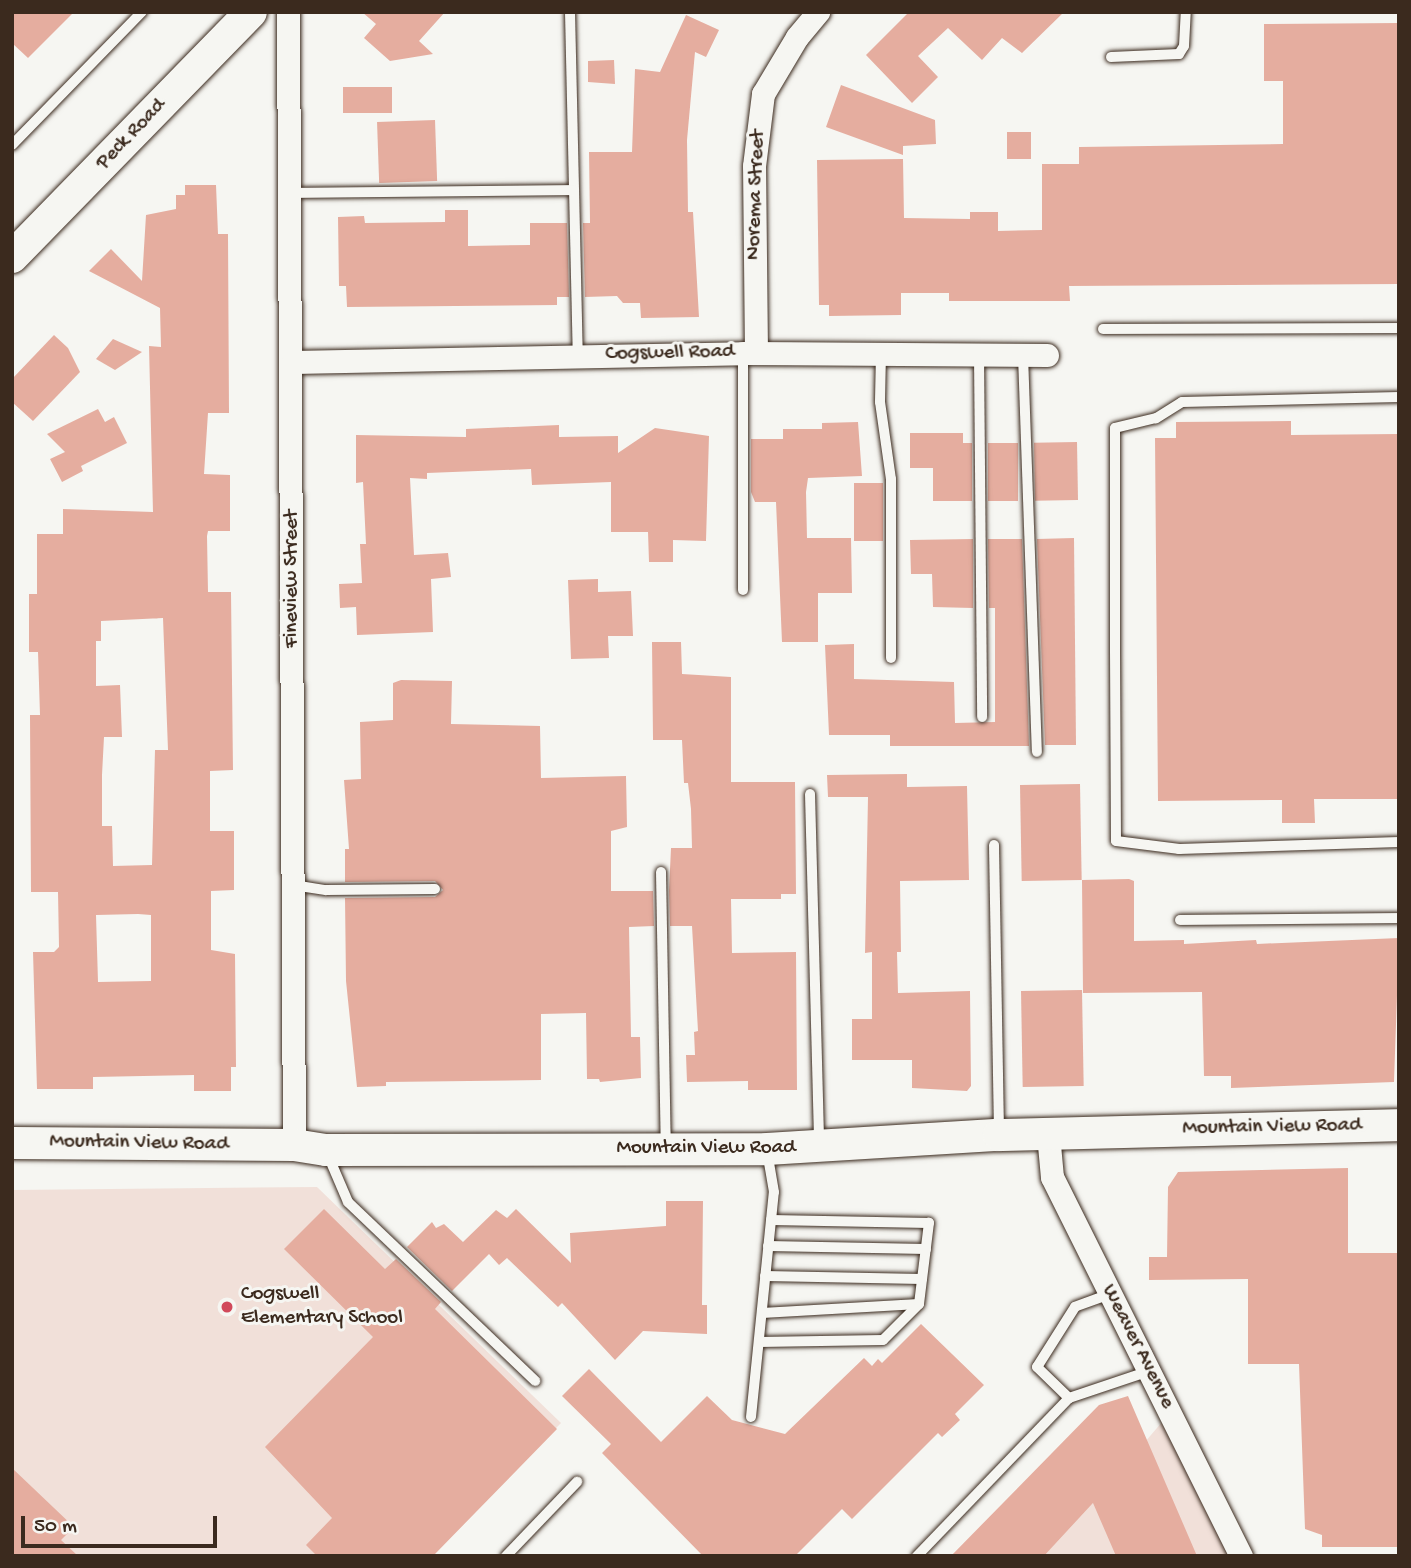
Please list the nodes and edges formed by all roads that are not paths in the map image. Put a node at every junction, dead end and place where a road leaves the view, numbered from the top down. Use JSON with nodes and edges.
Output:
{"nodes":[{"id":1,"x":142,"y":12,"type":"edge"},
{"id":2,"x":251,"y":12,"type":"edge"},
{"id":3,"x":288,"y":12,"type":"edge"},
{"id":4,"x":570,"y":12,"type":"edge"},
{"id":5,"x":818,"y":12,"type":"edge"},
{"id":6,"x":1186,"y":12,"type":"edge"},
{"id":7,"x":1111,"y":57,"type":"dead end"},
{"id":8,"x":12,"y":145,"type":"edge"},
{"id":9,"x":573,"y":190,"type":"junction"},
{"id":10,"x":291,"y":193,"type":"junction"},
{"id":11,"x":12,"y":257,"type":"edge"},
{"id":12,"x":1399,"y":328,"type":"edge"},
{"id":13,"x":1103,"y":329,"type":"dead end"},
{"id":14,"x":749,"y":353,"type":"junction"},
{"id":15,"x":881,"y":353,"type":"junction"},
{"id":16,"x":979,"y":354,"type":"junction"},
{"id":17,"x":578,"y":355,"type":"junction"},
{"id":18,"x":1023,"y":355,"type":"junction"},
{"id":19,"x":1047,"y":355,"type":"dead end"},
{"id":20,"x":293,"y":362,"type":"junction"},
{"id":21,"x":1399,"y":397,"type":"edge"},
{"id":22,"x":743,"y":590,"type":"dead end"},
{"id":23,"x":891,"y":658,"type":"dead end"},
{"id":24,"x":982,"y":717,"type":"dead end"},
{"id":25,"x":1037,"y":752,"type":"dead end"},
{"id":26,"x":810,"y":794,"type":"dead end"},
{"id":27,"x":1399,"y":842,"type":"edge"},
{"id":28,"x":994,"y":845,"type":"dead end"},
{"id":29,"x":661,"y":872,"type":"dead end"},
{"id":30,"x":293,"y":885,"type":"junction"},
{"id":31,"x":435,"y":889,"type":"dead end"},
{"id":32,"x":1399,"y":918,"type":"edge"},
{"id":33,"x":1180,"y":920,"type":"dead end"},
{"id":34,"x":1399,"y":1125,"type":"edge"},
{"id":35,"x":1048,"y":1134,"type":"junction"},
{"id":36,"x":999,"y":1135,"type":"junction"},
{"id":37,"x":12,"y":1143,"type":"edge"},
{"id":38,"x":294,"y":1145,"type":"junction"},
{"id":39,"x":819,"y":1148,"type":"junction"},
{"id":40,"x":767,"y":1149,"type":"junction"},
{"id":41,"x":326,"y":1150,"type":"junction"},
{"id":42,"x":667,"y":1150,"type":"junction"},
{"id":43,"x":771,"y":1220,"type":"junction"},
{"id":44,"x":768,"y":1246,"type":"junction"},
{"id":45,"x":926,"y":1249,"type":"junction"},
{"id":46,"x":765,"y":1276,"type":"junction"},
{"id":47,"x":922,"y":1279,"type":"junction"},
{"id":48,"x":1110,"y":1294,"type":"junction"},
{"id":49,"x":919,"y":1304,"type":"junction"},
{"id":50,"x":762,"y":1313,"type":"junction"},
{"id":51,"x":759,"y":1342,"type":"junction"},
{"id":52,"x":1149,"y":1371,"type":"junction"},
{"id":53,"x":535,"y":1381,"type":"dead end"},
{"id":54,"x":1069,"y":1398,"type":"junction"},
{"id":55,"x":751,"y":1418,"type":"dead end"},
{"id":56,"x":577,"y":1482,"type":"dead end"},
{"id":57,"x":506,"y":1556,"type":"edge"},
{"id":58,"x":918,"y":1556,"type":"edge"},
{"id":59,"x":1241,"y":1556,"type":"edge"}],
"edges":[{"from":1,"to":8,"type":"lane"},
{"from":2,"to":11,"type":"street","name":"Peck Road"},
{"from":3,"to":10,"type":"street","name":"Fineview Street"},
{"from":4,"to":9,"type":"lane"},
{"from":5,"to":14,"type":"street","name":"Norema Street"},
{"from":6,"to":7,"type":"lane"},
{"from":9,"to":10,"type":"lane"},
{"from":9,"to":17,"type":"lane"},
{"from":10,"to":20,"type":"street","name":"Fineview Street"},
{"from":12,"to":13,"type":"lane"},
{"from":14,"to":15,"type":"street","name":"Cogswell Road"},
{"from":14,"to":17,"type":"street","name":"Cogswell Road"},
{"from":14,"to":22,"type":"lane"},
{"from":15,"to":16,"type":"street","name":"Cogswell Road"},
{"from":15,"to":23,"type":"lane"},
{"from":16,"to":18,"type":"street","name":"Cogswell Road"},
{"from":16,"to":24,"type":"lane"},
{"from":17,"to":20,"type":"street","name":"Cogswell Road"},
{"from":18,"to":19,"type":"street","name":"Cogswell Road"},
{"from":18,"to":25,"type":"lane"},
{"from":20,"to":30,"type":"street","name":"Fineview Street"},
{"from":21,"to":27,"type":"lane"},
{"from":26,"to":39,"type":"lane"},
{"from":28,"to":36,"type":"lane"},
{"from":29,"to":42,"type":"lane"},
{"from":30,"to":31,"type":"lane"},
{"from":30,"to":38,"type":"street","name":"Fineview Street"},
{"from":32,"to":33,"type":"lane"},
{"from":34,"to":35,"type":"street","name":"Mountain View Road"},
{"from":35,"to":36,"type":"street","name":"Mountain View Road"},
{"from":35,"to":48,"type":"street","name":"Weaver Avenue"},
{"from":36,"to":39,"type":"street","name":"Mountain View Road"},
{"from":37,"to":38,"type":"street","name":"Mountain View Road"},
{"from":38,"to":41,"type":"street","name":"Mountain View Road"},
{"from":39,"to":40,"type":"street","name":"Mountain View Road"},
{"from":40,"to":42,"type":"street","name":"Mountain View Road"},
{"from":40,"to":43,"type":"lane"},
{"from":41,"to":42,"type":"street","name":"Mountain View Road"},
{"from":41,"to":53,"type":"lane"},
{"from":43,"to":44,"type":"lane"},
{"from":43,"to":45,"type":"lane"},
{"from":44,"to":45,"type":"lane"},
{"from":44,"to":46,"type":"lane"},
{"from":45,"to":47,"type":"lane"},
{"from":46,"to":47,"type":"lane"},
{"from":46,"to":50,"type":"lane"},
{"from":47,"to":49,"type":"lane"},
{"from":48,"to":52,"type":"street","name":"Weaver Avenue"},
{"from":48,"to":54,"type":"lane"},
{"from":49,"to":50,"type":"lane"},
{"from":49,"to":51,"type":"lane"},
{"from":50,"to":51,"type":"lane"},
{"from":51,"to":55,"type":"lane"},
{"from":52,"to":54,"type":"lane"},
{"from":52,"to":59,"type":"street","name":"Weaver Avenue"},
{"from":54,"to":58,"type":"lane"},
{"from":56,"to":57,"type":"lane"}]}
